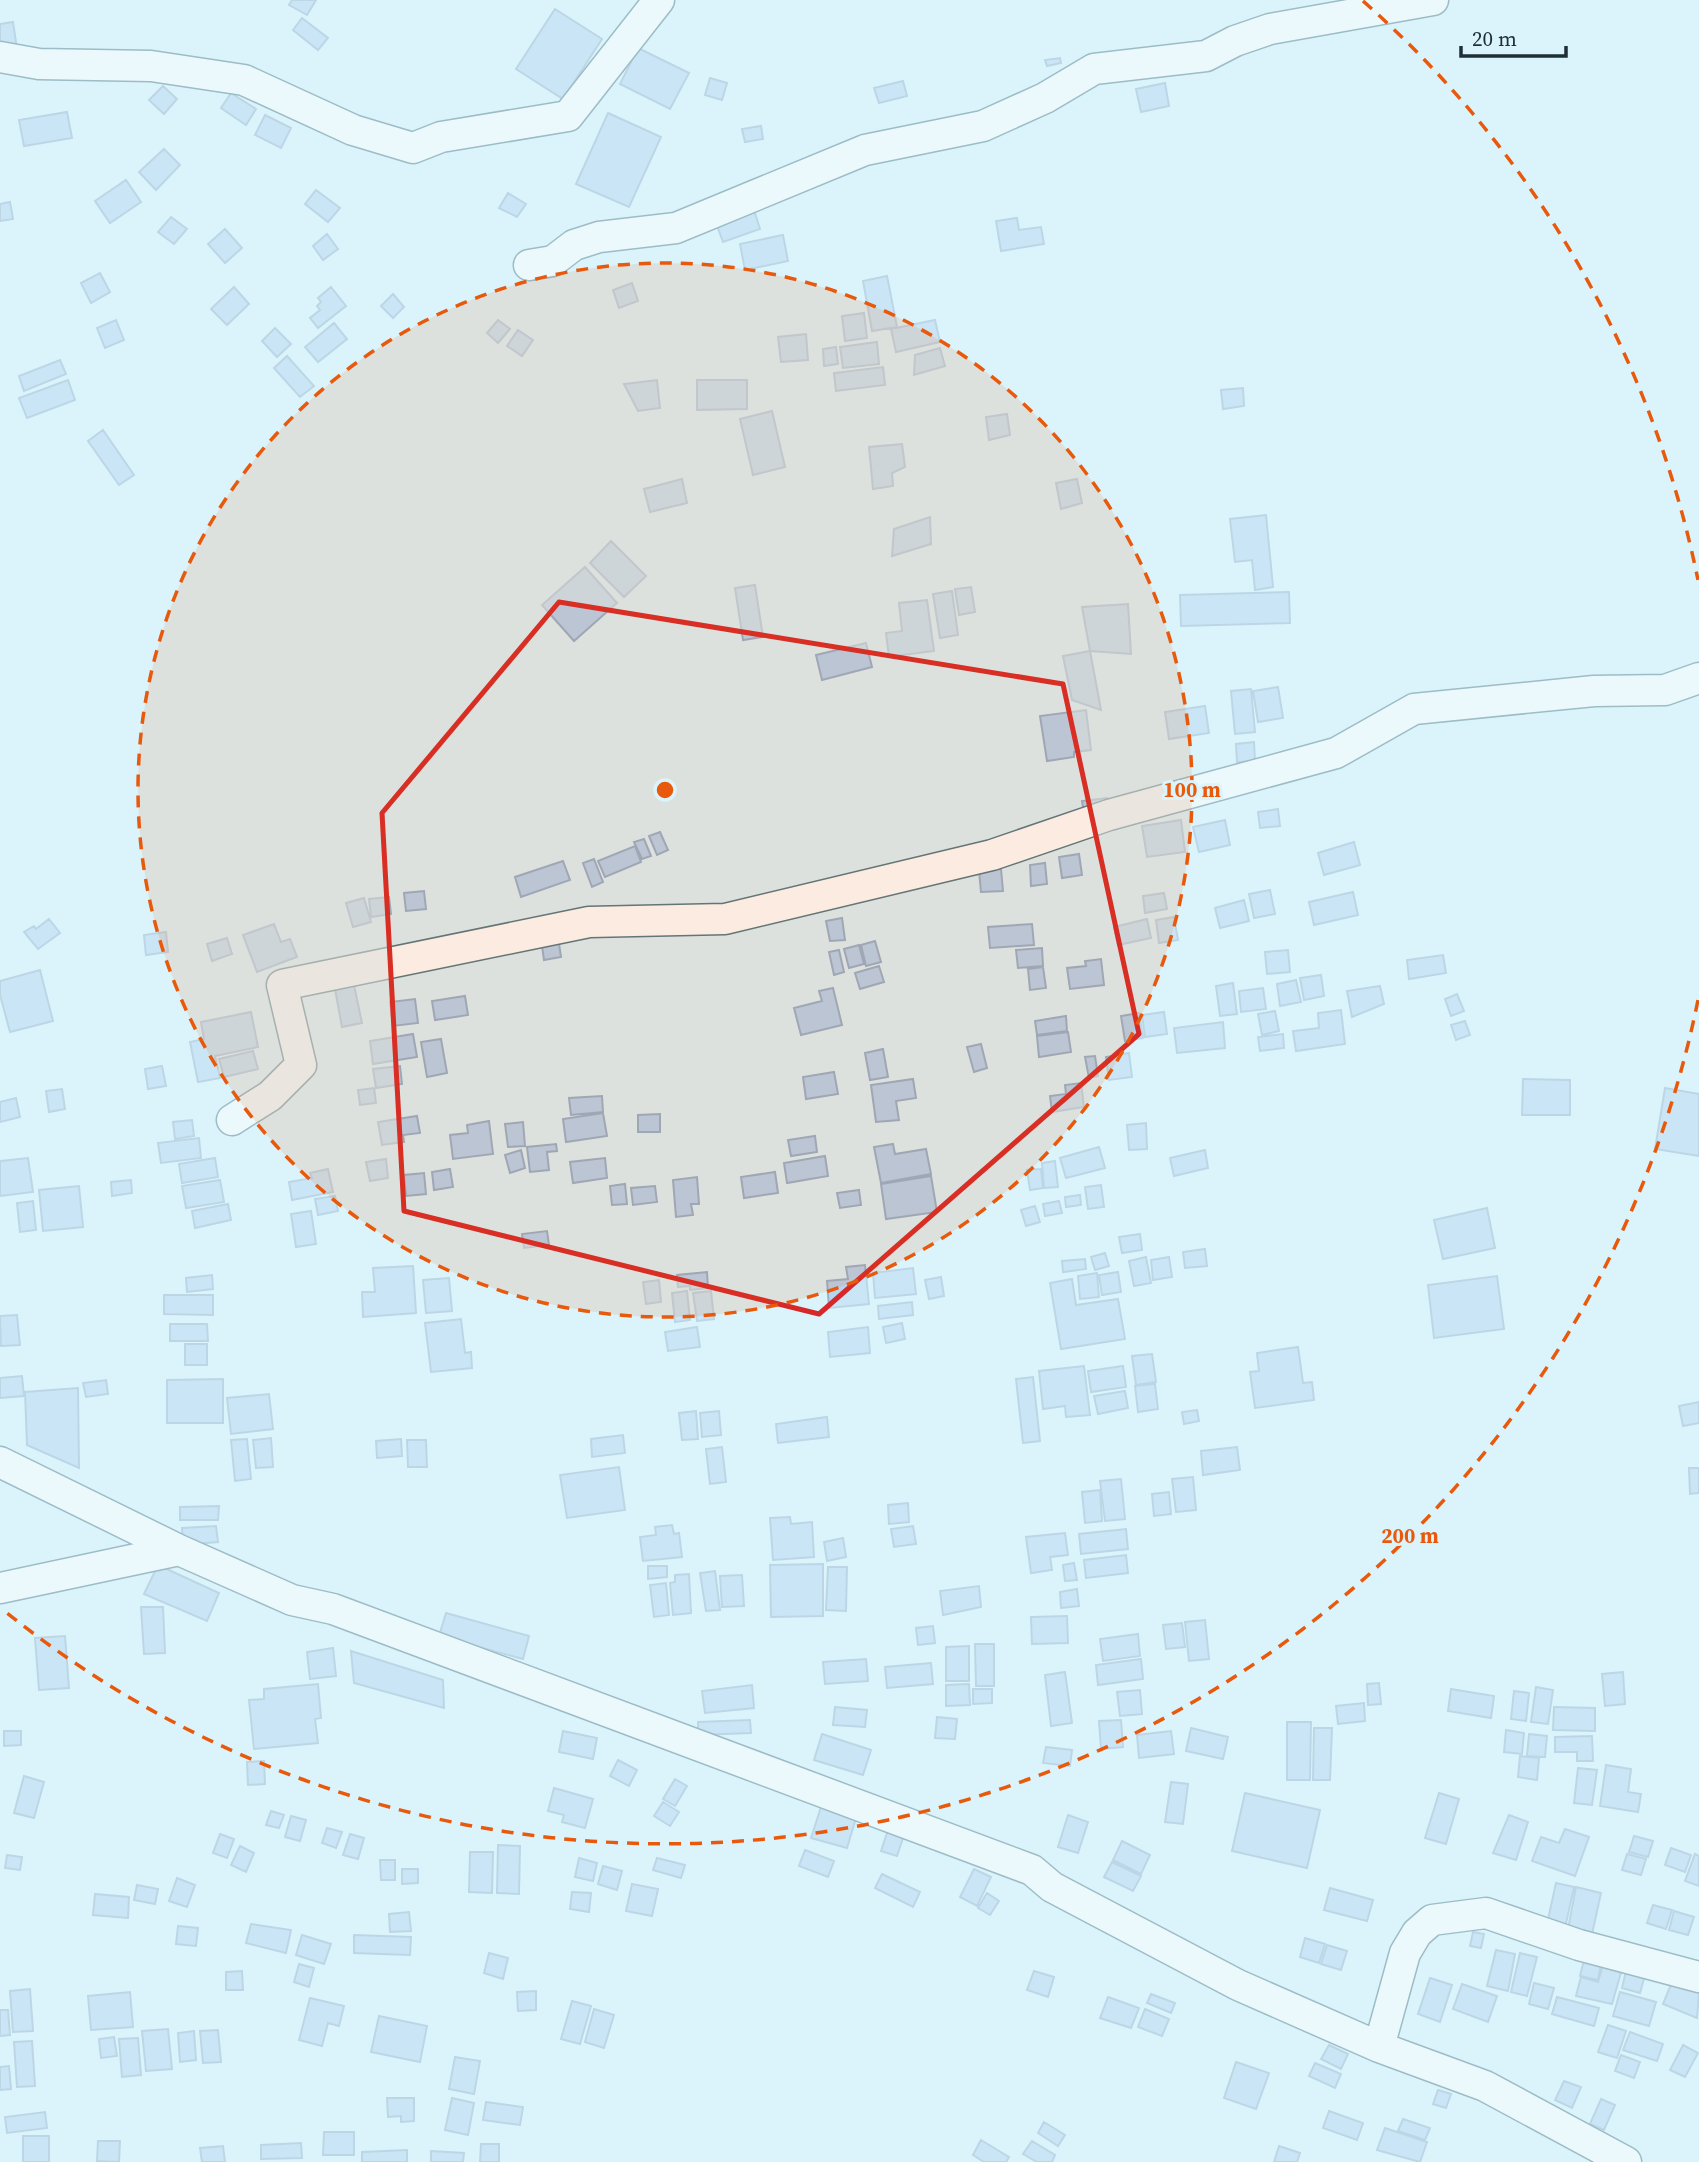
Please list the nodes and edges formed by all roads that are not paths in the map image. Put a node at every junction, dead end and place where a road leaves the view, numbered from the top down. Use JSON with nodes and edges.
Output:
{"nodes":[{"id":1,"x":659,"y":0,"type":"edge"},
{"id":2,"x":1433,"y":0,"type":"edge"},
{"id":3,"x":0,"y":57,"type":"edge"},
{"id":4,"x":529,"y":265,"type":"dead end"},
{"id":5,"x":1699,"y":678,"type":"edge"},
{"id":6,"x":232,"y":1120,"type":"dead end"},
{"id":7,"x":0,"y":1462,"type":"edge"},
{"id":8,"x":179,"y":1550,"type":"junction"},
{"id":9,"x":0,"y":1588,"type":"edge"},
{"id":10,"x":1699,"y":1978,"type":"edge"},
{"id":11,"x":1379,"y":2047,"type":"junction"},
{"id":12,"x":1626,"y":2162,"type":"edge"}],
"edges":[{"from":1,"to":3,"type":"street"},
{"from":2,"to":4,"type":"street"},
{"from":5,"to":6,"type":"street"},
{"from":7,"to":8,"type":"street"},
{"from":8,"to":9,"type":"street"},
{"from":8,"to":11,"type":"street"},
{"from":10,"to":11,"type":"street"},
{"from":11,"to":12,"type":"street"}]}
